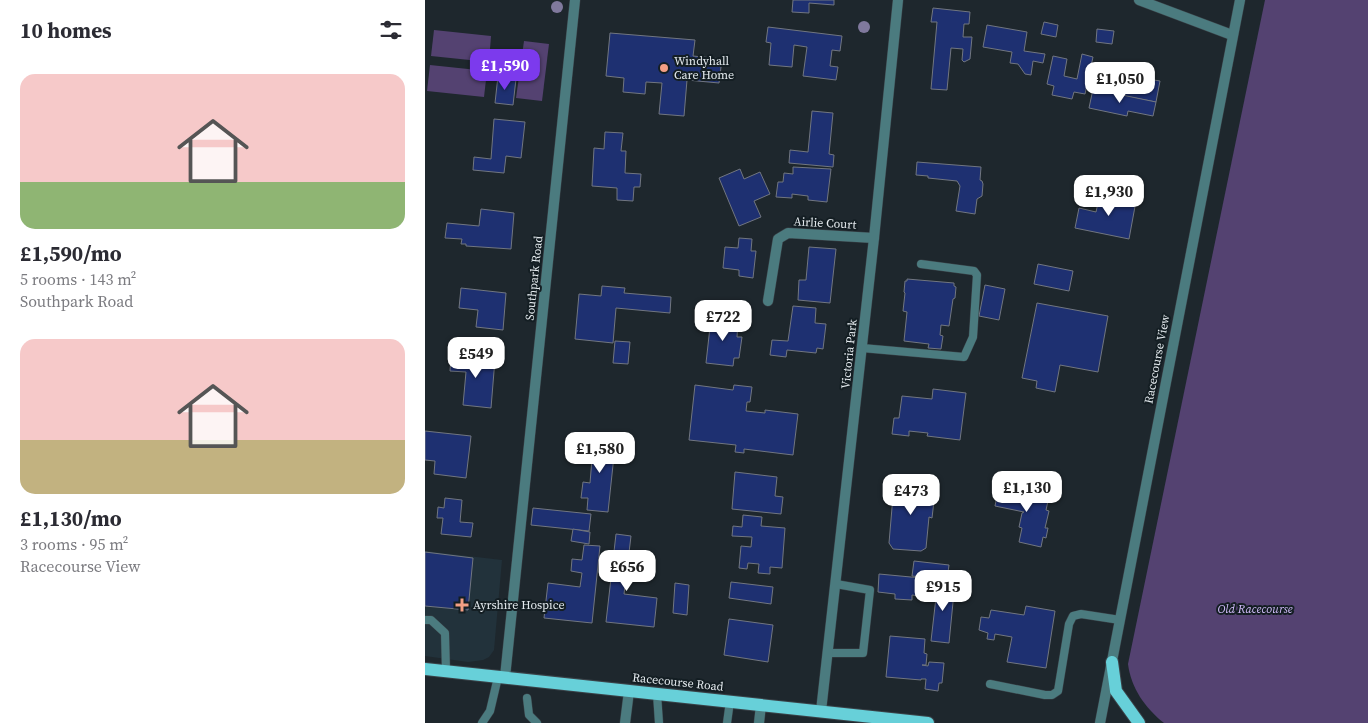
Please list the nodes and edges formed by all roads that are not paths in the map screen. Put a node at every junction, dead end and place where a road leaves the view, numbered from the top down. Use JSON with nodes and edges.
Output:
{"nodes":[{"id":1,"x":575,"y":0,"type":"edge"},
{"id":2,"x":898,"y":0,"type":"edge"},
{"id":3,"x":1139,"y":0,"type":"edge"},
{"id":4,"x":1240,"y":0,"type":"edge"},
{"id":5,"x":1232,"y":36,"type":"junction"},
{"id":6,"x":874,"y":238,"type":"junction"},
{"id":7,"x":921,"y":264,"type":"dead end"},
{"id":8,"x":767,"y":301,"type":"dead end"},
{"id":9,"x":862,"y":348,"type":"junction"},
{"id":10,"x":835,"y":584,"type":"junction"},
{"id":11,"x":425,"y":620,"type":"edge"},
{"id":12,"x":1120,"y":620,"type":"junction"},
{"id":13,"x":828,"y":652,"type":"junction"},
{"id":14,"x":1112,"y":662,"type":"junction"},
{"id":15,"x":425,"y":668,"type":"edge"},
{"id":16,"x":446,"y":671,"type":"junction"},
{"id":17,"x":502,"y":677,"type":"junction"},
{"id":18,"x":990,"y":684,"type":"dead end"},
{"id":19,"x":629,"y":691,"type":"junction"},
{"id":20,"x":657,"y":694,"type":"junction"},
{"id":21,"x":527,"y":698,"type":"dead end"},
{"id":22,"x":730,"y":702,"type":"junction"},
{"id":23,"x":761,"y":705,"type":"junction"},
{"id":24,"x":821,"y":712,"type":"junction"},
{"id":25,"x":482,"y":723,"type":"edge"},
{"id":26,"x":537,"y":723,"type":"edge"},
{"id":27,"x":625,"y":723,"type":"edge"},
{"id":28,"x":659,"y":723,"type":"edge"},
{"id":29,"x":727,"y":723,"type":"edge"},
{"id":30,"x":759,"y":723,"type":"edge"},
{"id":31,"x":928,"y":723,"type":"edge"},
{"id":32,"x":1100,"y":723,"type":"edge"},
{"id":33,"x":1139,"y":723,"type":"edge"}],
"edges":[{"from":1,"to":17,"type":"street","name":"Southpark Road"},
{"from":2,"to":6,"type":"street","name":"Victoria Park"},
{"from":3,"to":5,"type":"street"},
{"from":4,"to":5,"type":"street","name":"Racecourse View"},
{"from":5,"to":12,"type":"street","name":"Racecourse View"},
{"from":6,"to":8,"type":"street","name":"Airlie Court"},
{"from":6,"to":9,"type":"street","name":"Victoria Park"},
{"from":7,"to":9,"type":"lane"},
{"from":9,"to":10,"type":"street","name":"Victoria Park"},
{"from":10,"to":13,"type":"street","name":"Victoria Park"},
{"from":10,"to":13,"type":"lane"},
{"from":11,"to":16,"type":"lane"},
{"from":12,"to":14,"type":"street","name":"Racecourse View"},
{"from":12,"to":18,"type":"lane"},
{"from":13,"to":24,"type":"street","name":"Victoria Park"},
{"from":14,"to":32,"type":"street","name":"Racecourse View"},
{"from":14,"to":33,"type":"main road"},
{"from":15,"to":16,"type":"main road","name":"Racecourse Road"},
{"from":16,"to":17,"type":"main road","name":"Racecourse Road"},
{"from":17,"to":19,"type":"main road","name":"Racecourse Road"},
{"from":17,"to":25,"type":"lane"},
{"from":19,"to":20,"type":"main road","name":"Racecourse Road"},
{"from":19,"to":27,"type":"street"},
{"from":20,"to":22,"type":"main road","name":"Racecourse Road"},
{"from":20,"to":28,"type":"lane"},
{"from":21,"to":26,"type":"lane"},
{"from":22,"to":23,"type":"main road","name":"Racecourse Road"},
{"from":22,"to":29,"type":"lane"},
{"from":23,"to":24,"type":"main road","name":"Racecourse Road"},
{"from":23,"to":30,"type":"street"},
{"from":24,"to":31,"type":"main road","name":"Racecourse Road"}]}
